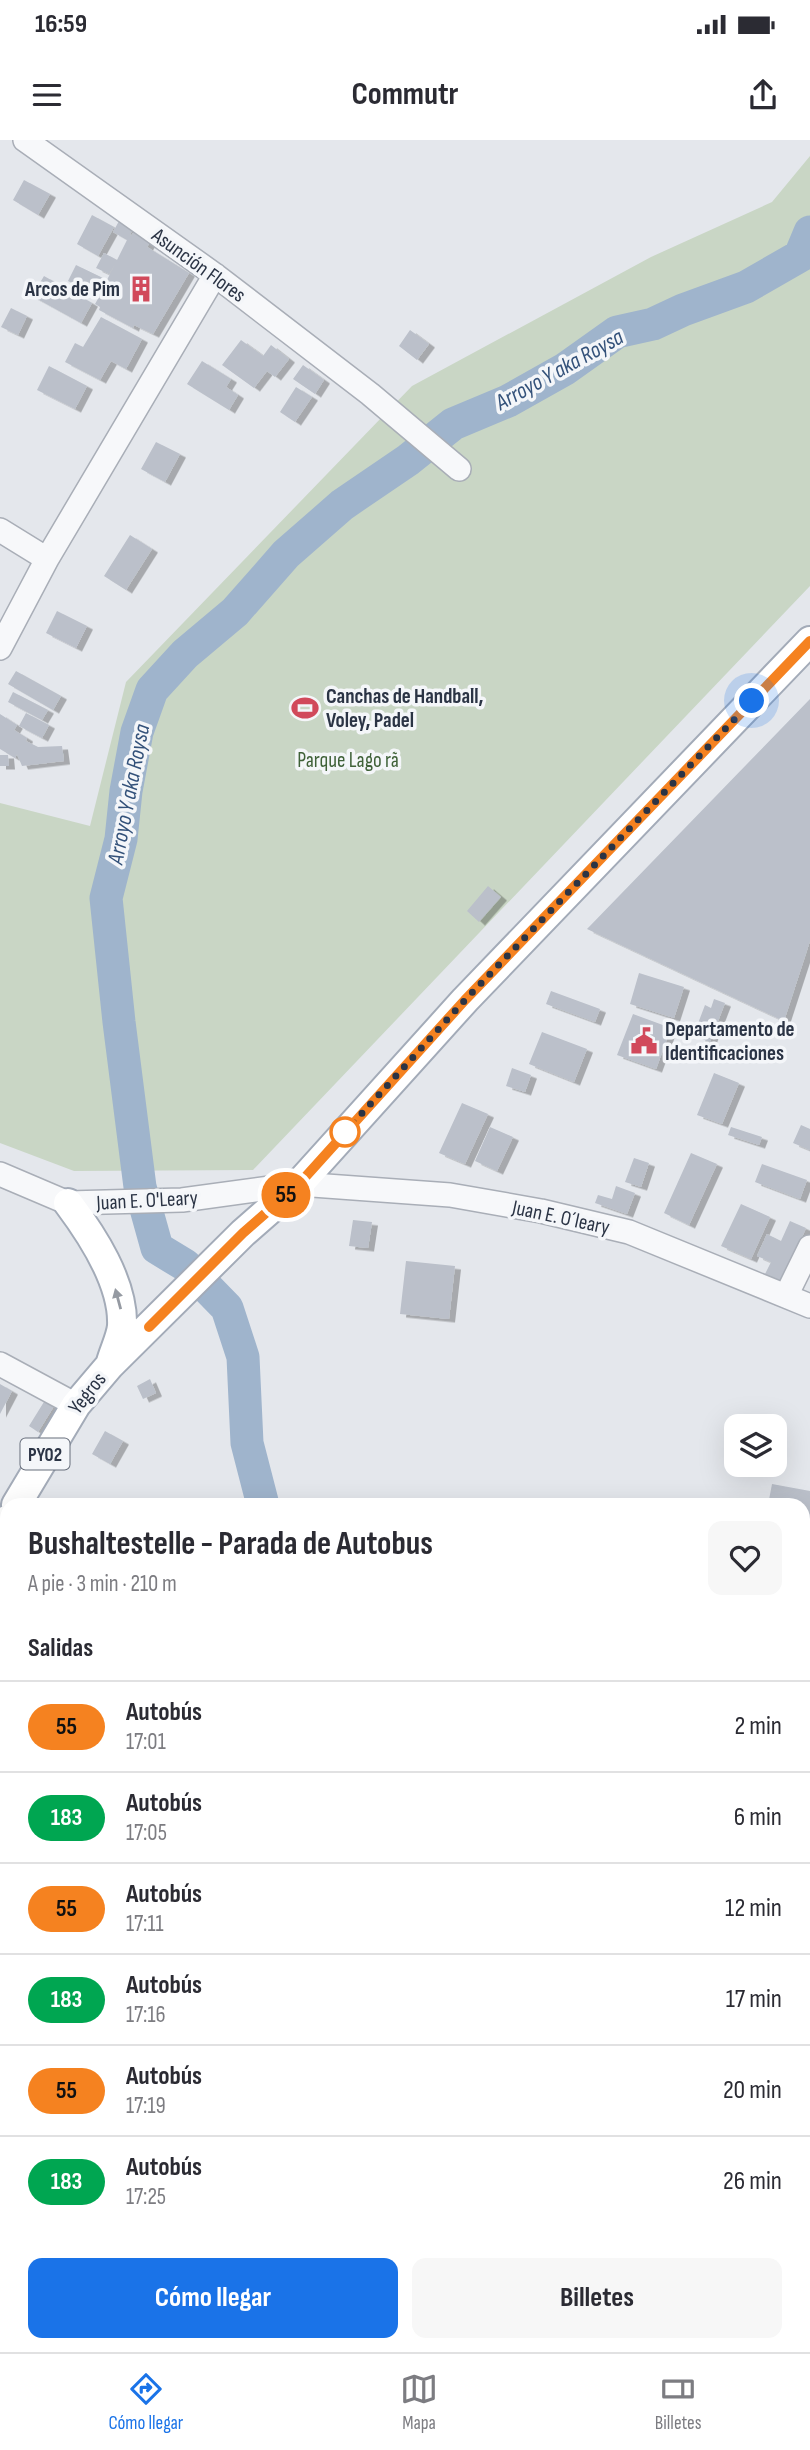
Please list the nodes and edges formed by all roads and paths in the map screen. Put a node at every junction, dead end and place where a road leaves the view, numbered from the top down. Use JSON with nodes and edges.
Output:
{"nodes":[{"id":1,"x":25,"y":140,"type":"edge"},
{"id":2,"x":215,"y":275,"type":"junction"},
{"id":3,"x":459,"y":469,"type":"dead end"},
{"id":4,"x":0,"y":530,"type":"edge"},
{"id":5,"x":47,"y":558,"type":"junction"},
{"id":6,"x":810,"y":641,"type":"edge"},
{"id":7,"x":0,"y":648,"type":"edge"},
{"id":8,"x":0,"y":1174,"type":"edge"},
{"id":9,"x":299,"y":1184,"type":"junction"},
{"id":10,"x":68,"y":1203,"type":"junction"},
{"id":11,"x":810,"y":1247,"type":"edge"},
{"id":12,"x":786,"y":1296,"type":"junction"},
{"id":13,"x":810,"y":1306,"type":"edge"},
{"id":14,"x":0,"y":1364,"type":"edge"},
{"id":15,"x":110,"y":1365,"type":"junction"},
{"id":16,"x":76,"y":1405,"type":"junction"},
{"id":17,"x":20,"y":1498,"type":"edge"}],
"edges":[{"from":1,"to":2,"type":"street","name":"Asunción Flores"},
{"from":2,"to":3,"type":"street","name":"Asunción Flores"},
{"from":2,"to":5,"type":"street"},
{"from":4,"to":5,"type":"street"},
{"from":5,"to":7,"type":"street"},
{"from":6,"to":9,"type":"main road","number":"PY02"},
{"from":8,"to":10,"type":"street","name":"Juan E. O'Leary"},
{"from":9,"to":10,"type":"street","name":"Juan E. O'Leary"},
{"from":9,"to":12,"type":"street","name":"Juan E. O´leary"},
{"from":9,"to":15,"type":"main road","name":"Yegros","number":"PY02"},
{"from":15,"to":10,"type":"main road","one_way":true},
{"from":11,"to":12,"type":"street"},
{"from":12,"to":13,"type":"street","name":"Juan E. O´leary"},
{"from":14,"to":16,"type":"street"},
{"from":15,"to":16,"type":"main road","name":"Yegros","number":"PY02"},
{"from":16,"to":17,"type":"main road","name":"Yegros","number":"PY02"}]}
